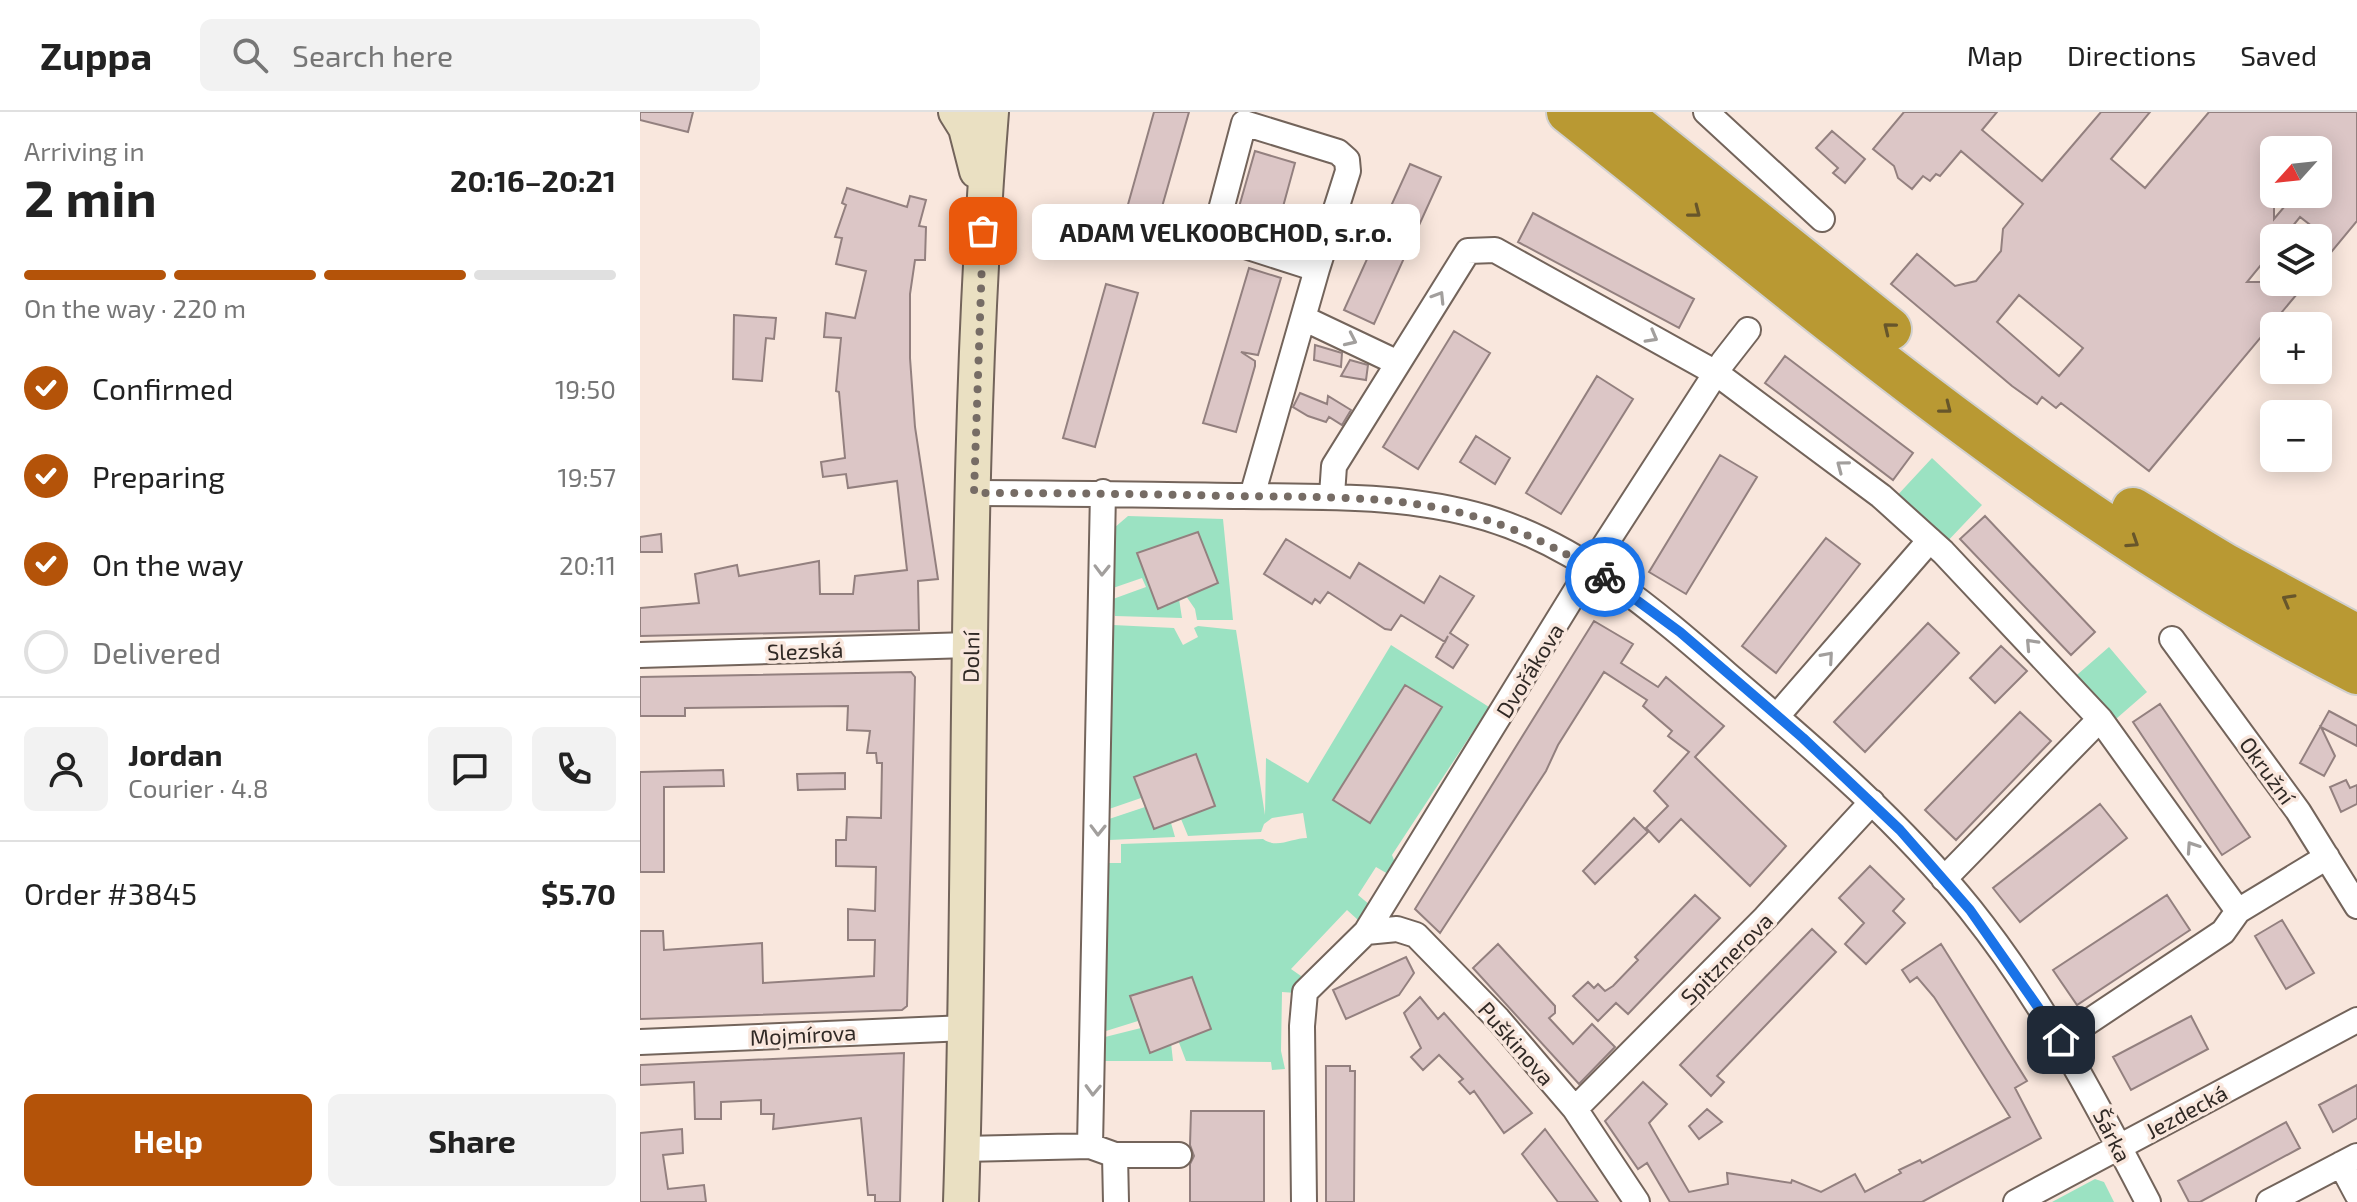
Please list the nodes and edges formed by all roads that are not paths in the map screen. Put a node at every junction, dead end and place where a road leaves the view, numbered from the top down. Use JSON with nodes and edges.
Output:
{"nodes":[{"id":1,"x":956,"y":112,"type":"edge"},
{"id":2,"x":991,"y":112,"type":"edge"},
{"id":3,"x":1545,"y":112,"type":"edge"},
{"id":4,"x":1568,"y":112,"type":"edge"},
{"id":5,"x":1619,"y":112,"type":"edge"},
{"id":6,"x":1658,"y":112,"type":"edge"},
{"id":7,"x":1706,"y":112,"type":"edge"},
{"id":8,"x":1637,"y":167,"type":"junction"},
{"id":9,"x":984,"y":202,"type":"junction"},
{"id":10,"x":1822,"y":219,"type":"dead end"},
{"id":11,"x":1775,"y":236,"type":"junction"},
{"id":12,"x":1317,"y":269,"type":"junction"},
{"id":13,"x":1303,"y":318,"type":"junction"},
{"id":14,"x":1748,"y":330,"type":"dead end"},
{"id":15,"x":1398,"y":363,"type":"junction"},
{"id":16,"x":1716,"y":373,"type":"junction"},
{"id":17,"x":1103,"y":492,"type":"junction"},
{"id":18,"x":974,"y":493,"type":"junction"},
{"id":19,"x":1332,"y":495,"type":"junction"},
{"id":20,"x":1252,"y":496,"type":"junction"},
{"id":21,"x":1930,"y":540,"type":"junction"},
{"id":22,"x":1590,"y":568,"type":"junction"},
{"id":23,"x":2357,"y":636,"type":"edge"},
{"id":24,"x":2172,"y":639,"type":"dead end"},
{"id":25,"x":969,"y":645,"type":"junction"},
{"id":26,"x":640,"y":655,"type":"edge"},
{"id":27,"x":2357,"y":673,"type":"edge"},
{"id":28,"x":1777,"y":716,"type":"junction"},
{"id":29,"x":2100,"y":719,"type":"junction"},
{"id":30,"x":1872,"y":802,"type":"junction"},
{"id":31,"x":2327,"y":857,"type":"junction"},
{"id":32,"x":1944,"y":879,"type":"junction"},
{"id":33,"x":2357,"y":906,"type":"edge"},
{"id":34,"x":2238,"y":911,"type":"junction"},
{"id":35,"x":1366,"y":932,"type":"junction"},
{"id":36,"x":2357,"y":1020,"type":"edge"},
{"id":37,"x":966,"y":1028,"type":"junction"},
{"id":38,"x":2061,"y":1040,"type":"junction"},
{"id":39,"x":640,"y":1042,"type":"edge"},
{"id":40,"x":1575,"y":1109,"type":"junction"},
{"id":41,"x":1090,"y":1146,"type":"junction"},
{"id":42,"x":2119,"y":1146,"type":"junction"},
{"id":43,"x":963,"y":1149,"type":"junction"},
{"id":44,"x":1115,"y":1155,"type":"junction"},
{"id":45,"x":1179,"y":1155,"type":"dead end"},
{"id":46,"x":2349,"y":1160,"type":"edge"},
{"id":47,"x":2357,"y":1194,"type":"edge"},
{"id":48,"x":961,"y":1202,"type":"edge"},
{"id":49,"x":1116,"y":1202,"type":"edge"},
{"id":50,"x":1304,"y":1202,"type":"edge"},
{"id":51,"x":1637,"y":1202,"type":"edge"},
{"id":52,"x":2016,"y":1202,"type":"edge"},
{"id":53,"x":2148,"y":1202,"type":"edge"},
{"id":54,"x":2269,"y":1202,"type":"edge"}],
"edges":[{"from":1,"to":9,"type":"main road"},
{"from":2,"to":9,"type":"main road","name":"Dolní"},
{"from":3,"to":8,"type":"highway"},
{"from":4,"to":8,"type":"highway"},
{"from":5,"to":11,"type":"highway"},
{"from":6,"to":11,"type":"highway"},
{"from":7,"to":10,"type":"street"},
{"from":8,"to":27,"type":"highway","one_way":true},
{"from":9,"to":18,"type":"main road","name":"Dolní"},
{"from":23,"to":11,"type":"highway","one_way":true},
{"from":12,"to":12,"type":"street"},
{"from":12,"to":13,"type":"street"},
{"from":13,"to":15,"type":"street","one_way":true},
{"from":13,"to":20,"type":"street"},
{"from":14,"to":16,"type":"street","name":"Dvořákova"},
{"from":15,"to":16,"type":"street","one_way":true},
{"from":15,"to":19,"type":"street"},
{"from":21,"to":16,"type":"street","one_way":true},
{"from":16,"to":22,"type":"street","name":"Dvořákova"},
{"from":17,"to":18,"type":"street","name":"Šárka"},
{"from":17,"to":20,"type":"street","name":"Šárka"},
{"from":17,"to":41,"type":"street","one_way":true},
{"from":18,"to":25,"type":"main road","name":"Dolní"},
{"from":19,"to":20,"type":"street","name":"Šárka"},
{"from":19,"to":22,"type":"street","name":"Šárka"},
{"from":28,"to":21,"type":"street","one_way":true},
{"from":29,"to":21,"type":"street","one_way":true},
{"from":22,"to":28,"type":"street","name":"Šárka"},
{"from":22,"to":35,"type":"street","name":"Dvořákova"},
{"from":24,"to":31,"type":"street","name":"Okružní"},
{"from":25,"to":26,"type":"street","name":"Slezská"},
{"from":25,"to":37,"type":"main road","name":"Dolní"},
{"from":28,"to":30,"type":"street","name":"Šárka"},
{"from":29,"to":32,"type":"street"},
{"from":34,"to":29,"type":"street","one_way":true},
{"from":30,"to":32,"type":"street","name":"Šárka"},
{"from":30,"to":40,"type":"street","name":"Spitznerova"},
{"from":31,"to":33,"type":"street","name":"Okružní"},
{"from":31,"to":34,"type":"street"},
{"from":32,"to":38,"type":"street","name":"Šárka"},
{"from":34,"to":38,"type":"street"},
{"from":35,"to":40,"type":"street","name":"Puškinova"},
{"from":35,"to":50,"type":"street","name":"Dvořákova"},
{"from":36,"to":42,"type":"street","name":"Jezdecká"},
{"from":37,"to":39,"type":"street","name":"Mojmírova"},
{"from":37,"to":43,"type":"main road","name":"Dolní"},
{"from":38,"to":42,"type":"street","name":"Šárka"},
{"from":40,"to":51,"type":"street","name":"Puškinova"},
{"from":41,"to":43,"type":"street"},
{"from":41,"to":44,"type":"street"},
{"from":42,"to":52,"type":"street","name":"Jezdecká"},
{"from":42,"to":53,"type":"street","name":"Šárka"},
{"from":43,"to":48,"type":"main road","name":"Dolní"},
{"from":44,"to":45,"type":"street"},
{"from":44,"to":49,"type":"street"},
{"from":46,"to":47,"type":"street"},
{"from":46,"to":54,"type":"street"}]}
